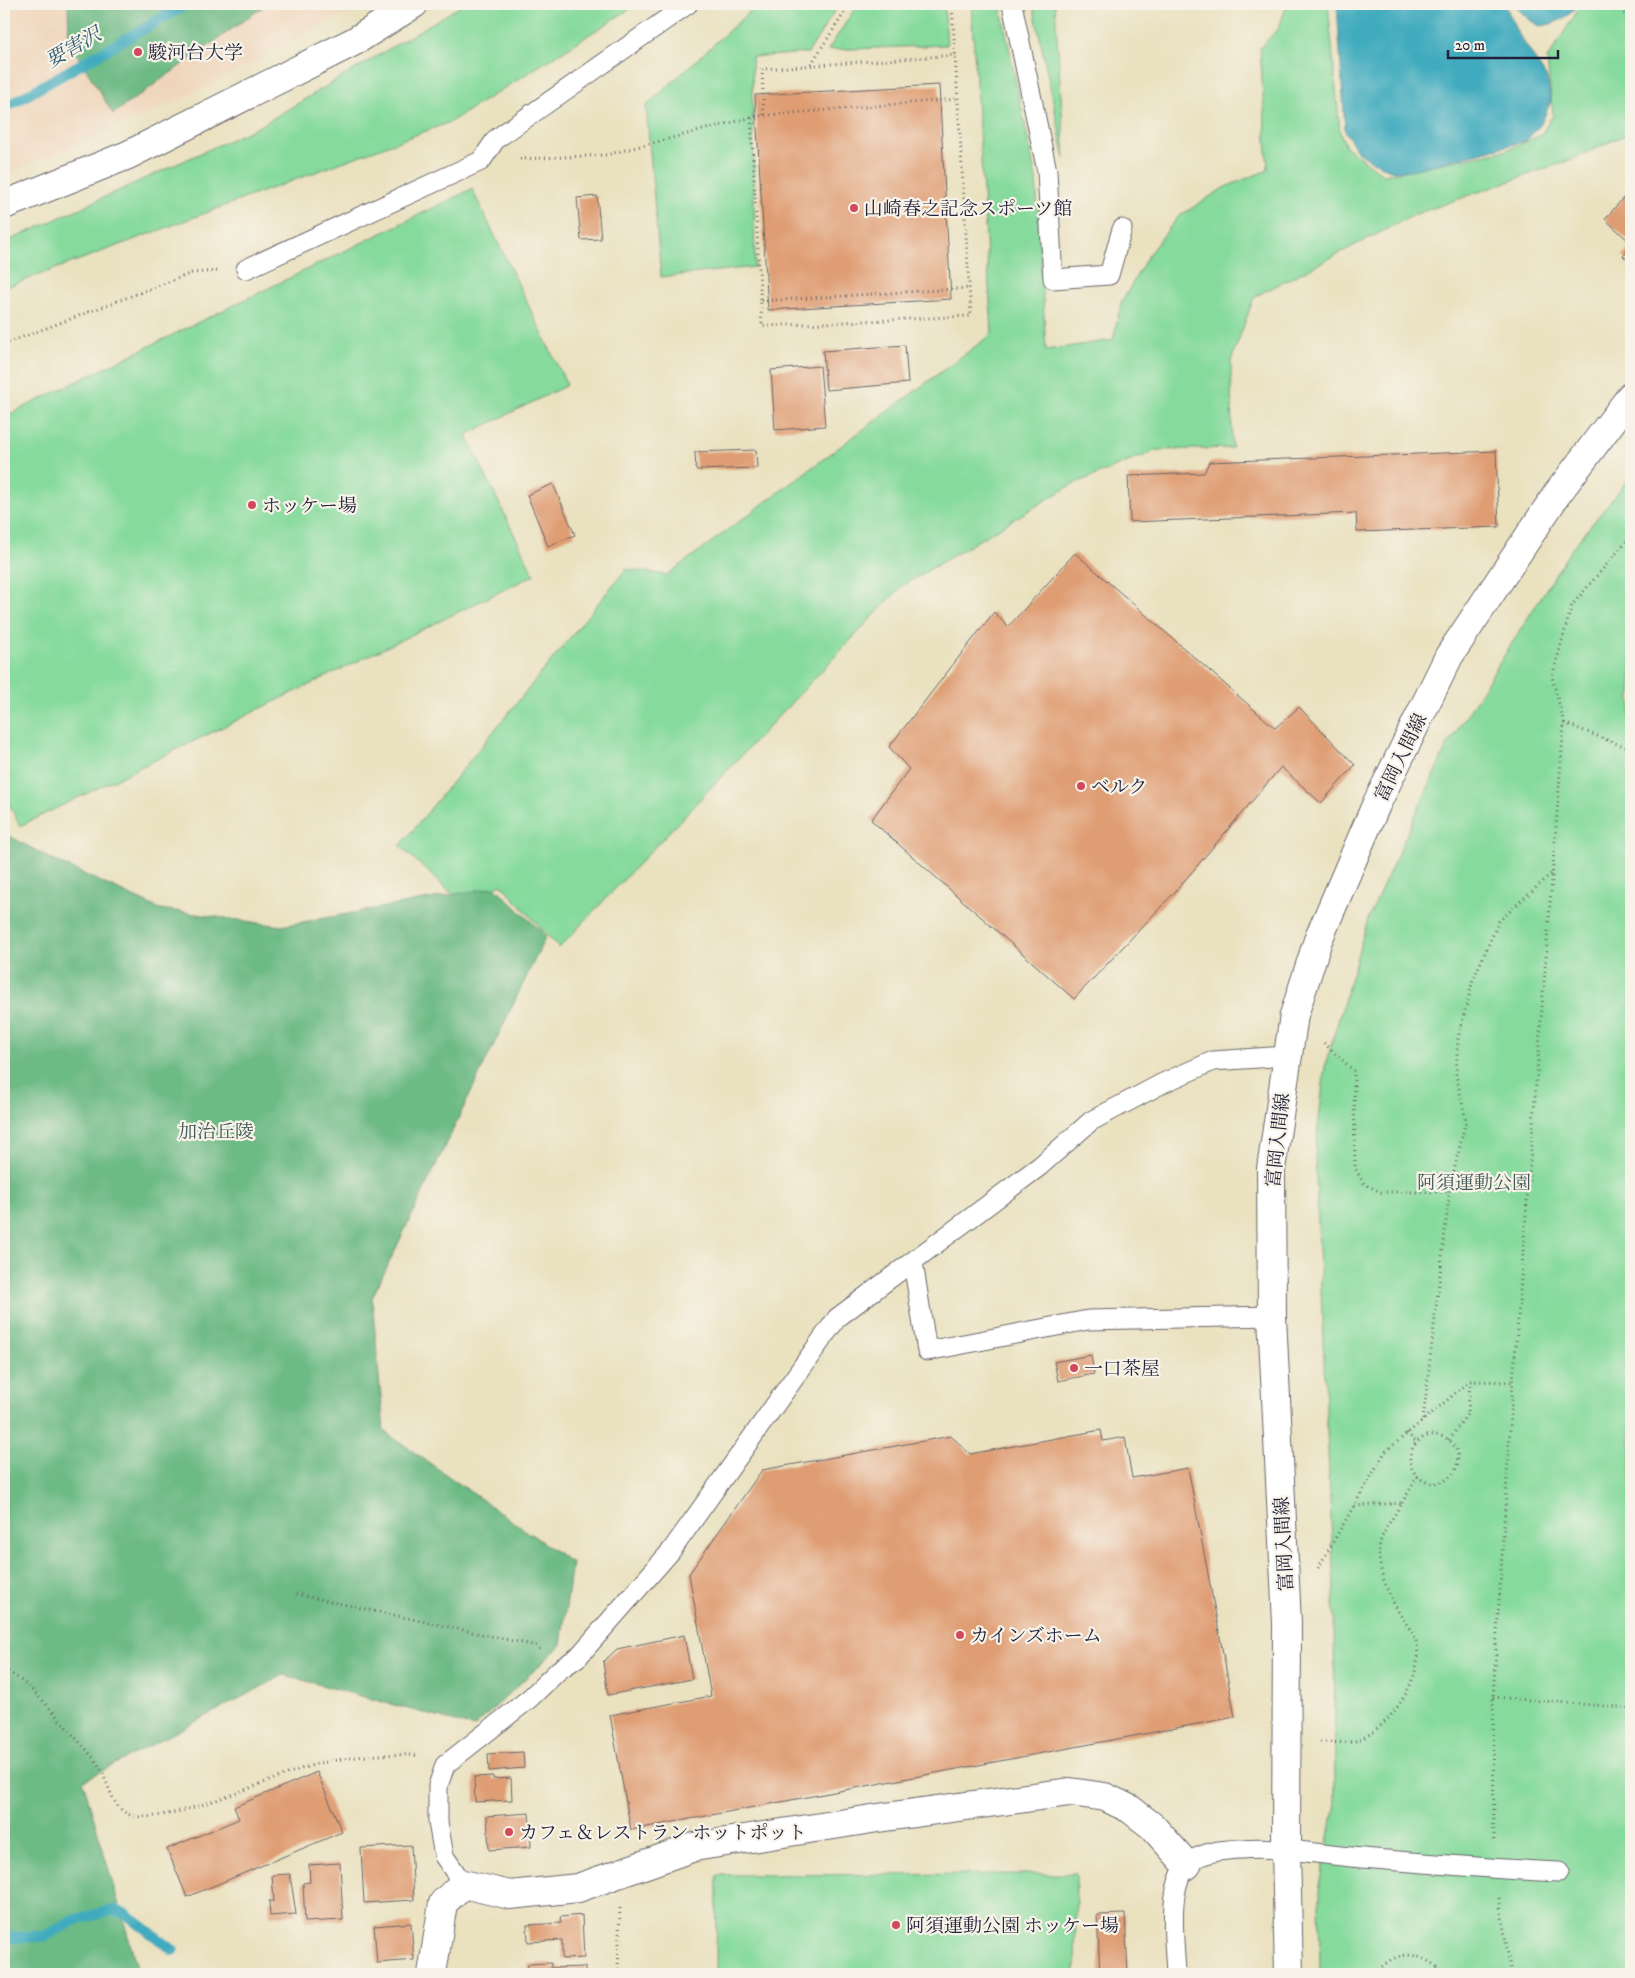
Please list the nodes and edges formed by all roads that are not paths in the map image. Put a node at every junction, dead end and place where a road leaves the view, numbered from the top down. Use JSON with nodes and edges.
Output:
{"nodes":[{"id":1,"x":414,"y":4,"type":"edge"},
{"id":2,"x":688,"y":4,"type":"edge"},
{"id":3,"x":1012,"y":4,"type":"edge"},
{"id":4,"x":4,"y":205,"type":"edge"},
{"id":5,"x":1122,"y":229,"type":"dead end"},
{"id":6,"x":246,"y":269,"type":"road end"},
{"id":7,"x":1631,"y":396,"type":"edge"},
{"id":8,"x":1287,"y":1056,"type":"junction"},
{"id":9,"x":913,"y":1262,"type":"junction"},
{"id":10,"x":1272,"y":1316,"type":"junction"},
{"id":11,"x":1286,"y":1851,"type":"junction"},
{"id":12,"x":1187,"y":1865,"type":"junction"},
{"id":13,"x":1559,"y":1872,"type":"dead end"},
{"id":14,"x":463,"y":1884,"type":"junction"},
{"id":15,"x":432,"y":1974,"type":"edge"},
{"id":16,"x":1176,"y":1974,"type":"edge"},
{"id":17,"x":1289,"y":1974,"type":"edge"}],
"edges":[{"from":1,"to":4,"type":"main road"},
{"from":2,"to":6,"type":"lane"},
{"from":3,"to":5,"type":"lane"},
{"from":7,"to":8,"type":"main road","name":"富岡入間線"},
{"from":8,"to":9,"type":"lane"},
{"from":8,"to":10,"type":"main road","name":"富岡入間線"},
{"from":9,"to":10,"type":"lane"},
{"from":9,"to":14,"type":"lane"},
{"from":10,"to":11,"type":"main road","name":"富岡入間線"},
{"from":11,"to":12,"type":"lane"},
{"from":11,"to":13,"type":"lane"},
{"from":11,"to":17,"type":"main road","name":"富岡入間線"},
{"from":12,"to":14,"type":"main road"},
{"from":12,"to":16,"type":"lane"},
{"from":14,"to":15,"type":"main road"}]}
